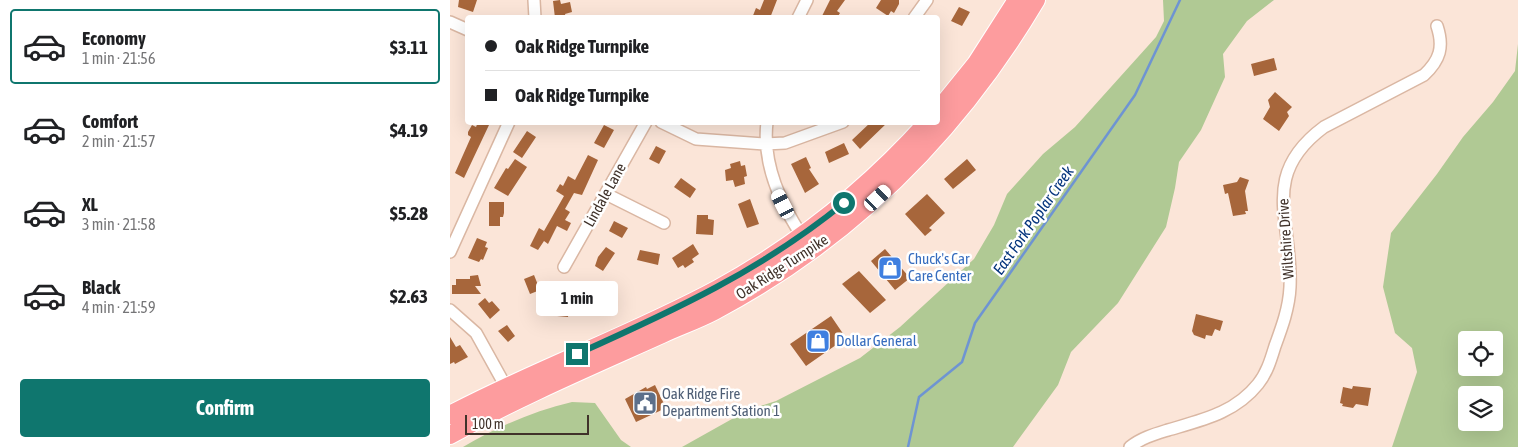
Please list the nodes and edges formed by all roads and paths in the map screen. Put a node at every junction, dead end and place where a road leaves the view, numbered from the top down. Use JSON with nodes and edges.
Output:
{"nodes":[{"id":1,"x":534,"y":0,"type":"edge"},
{"id":2,"x":807,"y":0,"type":"edge"},
{"id":3,"x":927,"y":0,"type":"edge"},
{"id":4,"x":1017,"y":0,"type":"edge"},
{"id":5,"x":1036,"y":0,"type":"edge"},
{"id":6,"x":535,"y":15,"type":"edge"},
{"id":7,"x":800,"y":15,"type":"edge"},
{"id":8,"x":916,"y":15,"type":"edge"},
{"id":9,"x":450,"y":22,"type":"edge"},
{"id":10,"x":1437,"y":26,"type":"dead end"},
{"id":11,"x":465,"y":29,"type":"edge"},
{"id":12,"x":940,"y":109,"type":"edge"},
{"id":13,"x":508,"y":125,"type":"edge"},
{"id":14,"x":644,"y":125,"type":"edge"},
{"id":15,"x":668,"y":125,"type":"edge"},
{"id":16,"x":767,"y":125,"type":"edge"},
{"id":17,"x":834,"y":125,"type":"edge"},
{"id":18,"x":925,"y":125,"type":"edge"},
{"id":19,"x":765,"y":144,"type":"junction"},
{"id":20,"x":606,"y":194,"type":"junction"},
{"id":21,"x":664,"y":223,"type":"dead end"},
{"id":22,"x":806,"y":243,"type":"junction"},
{"id":23,"x":450,"y":252,"type":"edge"},
{"id":24,"x":564,"y":267,"type":"dead end"},
{"id":25,"x":450,"y":310,"type":"edge"},
{"id":26,"x":510,"y":394,"type":"junction"},
{"id":27,"x":450,"y":415,"type":"edge"},
{"id":28,"x":450,"y":435,"type":"edge"},
{"id":29,"x":1130,"y":447,"type":"edge"}],
"edges":[{"from":1,"to":6,"type":"street"},
{"from":2,"to":7,"type":"street"},
{"from":3,"to":8,"type":"street"},
{"from":4,"to":12,"type":"highway"},
{"from":5,"to":22,"type":"highway","name":"Oak Ridge Turnpike"},
{"from":9,"to":11,"type":"street"},
{"from":10,"to":29,"type":"street","name":"Wiltshire Drive"},
{"from":13,"to":23,"type":"street"},
{"from":14,"to":20,"type":"street","name":"Lindale Lane"},
{"from":15,"to":19,"type":"street"},
{"from":16,"to":19,"type":"street"},
{"from":17,"to":19,"type":"street"},
{"from":18,"to":22,"type":"highway","name":"Oak Ridge Turnpike"},
{"from":19,"to":22,"type":"street"},
{"from":20,"to":21,"type":"street"},
{"from":20,"to":24,"type":"street","name":"Lindale Lane"},
{"from":22,"to":26,"type":"highway","name":"Oak Ridge Turnpike"},
{"from":25,"to":26,"type":"street"},
{"from":26,"to":27,"type":"highway","name":"Oak Ridge Turnpike"},
{"from":26,"to":28,"type":"highway","name":"Oak Ridge Turnpike"}]}
